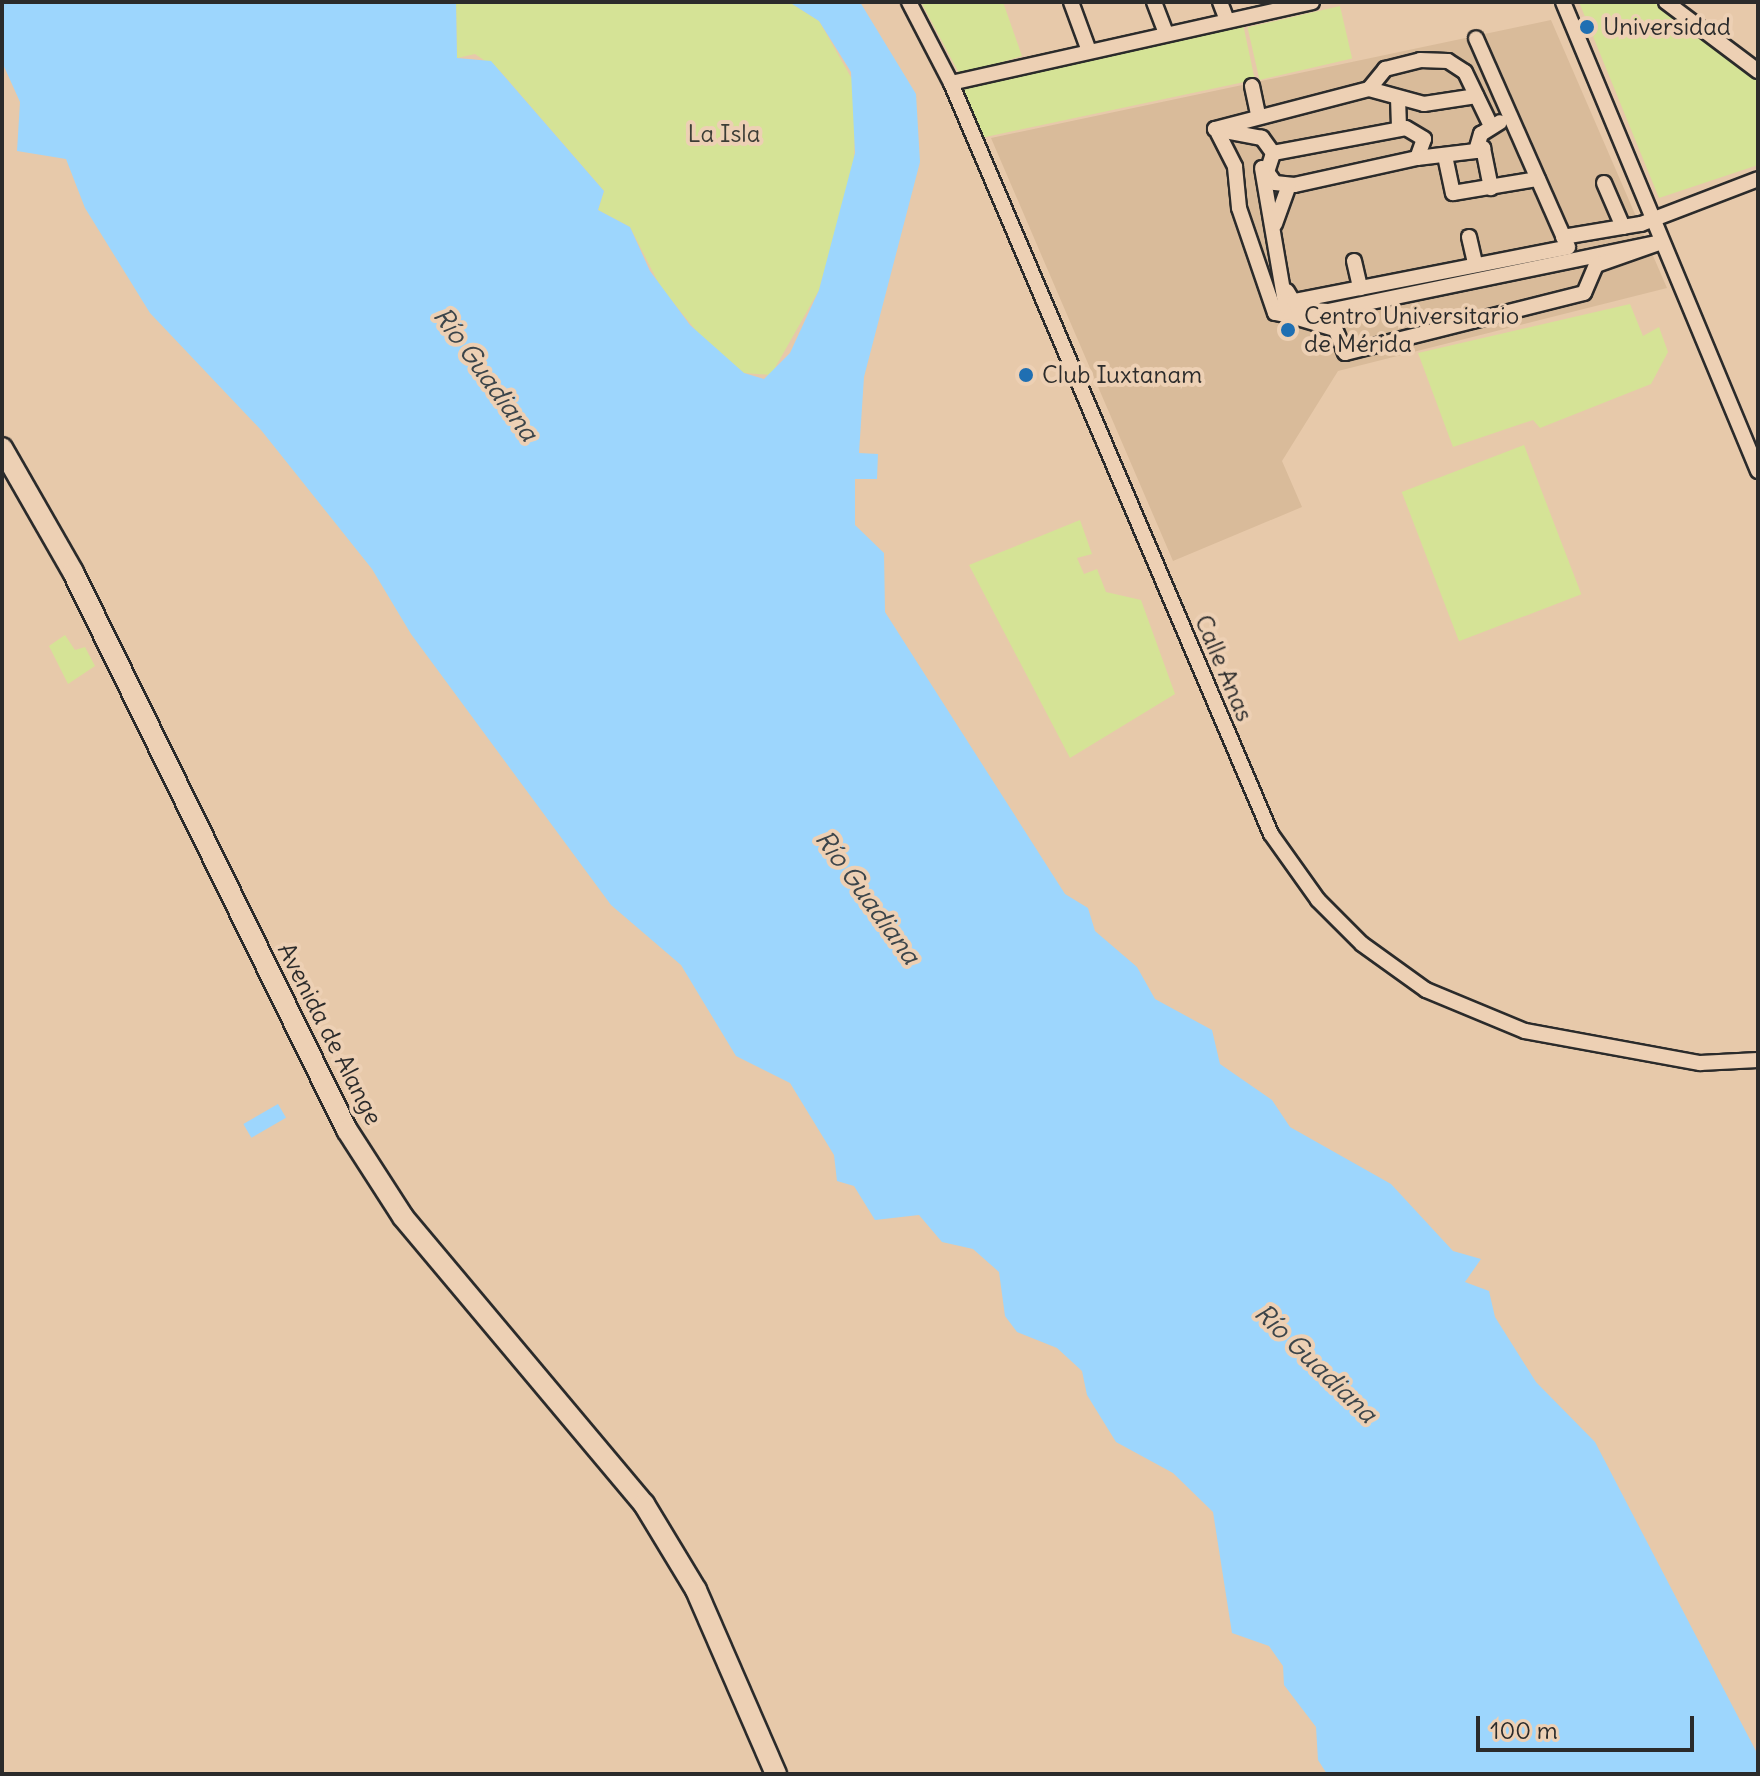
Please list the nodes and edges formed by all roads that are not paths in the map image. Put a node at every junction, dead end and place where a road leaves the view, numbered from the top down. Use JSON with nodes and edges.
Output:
{"nodes":[{"id":1,"x":909,"y":2,"type":"edge"},
{"id":2,"x":1071,"y":2,"type":"edge"},
{"id":3,"x":1154,"y":2,"type":"edge"},
{"id":4,"x":1220,"y":2,"type":"edge"},
{"id":5,"x":1312,"y":2,"type":"edge"},
{"id":6,"x":1563,"y":2,"type":"edge"},
{"id":7,"x":1666,"y":2,"type":"edge"},
{"id":8,"x":1227,"y":20,"type":"junction"},
{"id":9,"x":1166,"y":34,"type":"junction"},
{"id":10,"x":1476,"y":38,"type":"dead end"},
{"id":11,"x":1089,"y":51,"type":"junction"},
{"id":12,"x":1758,"y":71,"type":"edge"},
{"id":13,"x":951,"y":83,"type":"junction"},
{"id":14,"x":1252,"y":86,"type":"dead end"},
{"id":15,"x":1369,"y":89,"type":"junction"},
{"id":16,"x":1476,"y":96,"type":"junction"},
{"id":17,"x":1398,"y":98,"type":"junction"},
{"id":18,"x":1524,"y":108,"type":"dead end"},
{"id":19,"x":1258,"y":115,"type":"junction"},
{"id":20,"x":1510,"y":116,"type":"junction"},
{"id":21,"x":1491,"y":126,"type":"junction"},
{"id":22,"x":1399,"y":129,"type":"junction"},
{"id":23,"x":1218,"y":133,"type":"junction"},
{"id":24,"x":1476,"y":151,"type":"junction"},
{"id":25,"x":1271,"y":156,"type":"junction"},
{"id":26,"x":1445,"y":156,"type":"junction"},
{"id":27,"x":1417,"y":158,"type":"junction"},
{"id":28,"x":1540,"y":170,"type":"junction"},
{"id":29,"x":1758,"y":179,"type":"edge"},
{"id":30,"x":1604,"y":183,"type":"dead end"},
{"id":31,"x":1289,"y":185,"type":"junction"},
{"id":32,"x":1491,"y":188,"type":"junction"},
{"id":33,"x":1653,"y":219,"type":"junction"},
{"id":34,"x":1275,"y":224,"type":"junction"},
{"id":35,"x":1623,"y":227,"type":"junction"},
{"id":36,"x":1469,"y":237,"type":"dead end"},
{"id":37,"x":1563,"y":237,"type":"junction"},
{"id":38,"x":1662,"y":242,"type":"junction"},
{"id":39,"x":1579,"y":257,"type":"junction"},
{"id":40,"x":1354,"y":261,"type":"dead end"},
{"id":41,"x":1475,"y":264,"type":"junction"},
{"id":42,"x":1591,"y":274,"type":"junction"},
{"id":43,"x":1360,"y":288,"type":"junction"},
{"id":44,"x":1290,"y":296,"type":"junction"},
{"id":45,"x":1328,"y":311,"type":"junction"},
{"id":46,"x":1291,"y":316,"type":"junction"},
{"id":47,"x":1331,"y":328,"type":"junction"},
{"id":48,"x":2,"y":448,"type":"edge"},
{"id":49,"x":1758,"y":471,"type":"edge"},
{"id":50,"x":1758,"y":1060,"type":"edge"},
{"id":51,"x":776,"y":1774,"type":"edge"}],
"edges":[{"from":1,"to":13,"type":"street","name":"Calle Anas"},
{"from":2,"to":11,"type":"street"},
{"from":3,"to":9,"type":"street"},
{"from":4,"to":8,"type":"street"},
{"from":5,"to":8,"type":"street"},
{"from":6,"to":33,"type":"street"},
{"from":7,"to":12,"type":"street"},
{"from":8,"to":9,"type":"street"},
{"from":9,"to":11,"type":"street"},
{"from":10,"to":20,"type":"street"},
{"from":11,"to":13,"type":"street"},
{"from":13,"to":50,"type":"street","name":"Calle Anas"},
{"from":14,"to":19,"type":"street"},
{"from":15,"to":16,"type":"street"},
{"from":15,"to":17,"type":"street"},
{"from":15,"to":19,"type":"street"},
{"from":16,"to":17,"type":"street"},
{"from":16,"to":21,"type":"street"},
{"from":17,"to":22,"type":"street"},
{"from":18,"to":20,"type":"street"},
{"from":19,"to":23,"type":"street"},
{"from":20,"to":21,"type":"street"},
{"from":20,"to":28,"type":"street"},
{"from":21,"to":24,"type":"street"},
{"from":22,"to":25,"type":"street"},
{"from":22,"to":27,"type":"street"},
{"from":23,"to":25,"type":"street"},
{"from":23,"to":46,"type":"street"},
{"from":24,"to":26,"type":"street"},
{"from":24,"to":32,"type":"street"},
{"from":25,"to":31,"type":"street"},
{"from":25,"to":34,"type":"street"},
{"from":26,"to":27,"type":"street"},
{"from":26,"to":32,"type":"street"},
{"from":27,"to":31,"type":"street"},
{"from":28,"to":32,"type":"street"},
{"from":28,"to":37,"type":"street"},
{"from":29,"to":33,"type":"street"},
{"from":30,"to":35,"type":"street"},
{"from":31,"to":34,"type":"street"},
{"from":33,"to":35,"type":"street"},
{"from":33,"to":38,"type":"street"},
{"from":34,"to":44,"type":"street"},
{"from":35,"to":37,"type":"street"},
{"from":36,"to":41,"type":"street"},
{"from":37,"to":41,"type":"street"},
{"from":38,"to":39,"type":"street"},
{"from":38,"to":42,"type":"street"},
{"from":38,"to":49,"type":"street"},
{"from":39,"to":42,"type":"street"},
{"from":39,"to":45,"type":"street"},
{"from":40,"to":43,"type":"street"},
{"from":41,"to":43,"type":"street"},
{"from":42,"to":47,"type":"street"},
{"from":43,"to":44,"type":"street"},
{"from":44,"to":45,"type":"street"},
{"from":44,"to":46,"type":"street"},
{"from":45,"to":47,"type":"street"},
{"from":46,"to":47,"type":"street"},
{"from":48,"to":51,"type":"street","name":"Avenida de Alange"}]}
